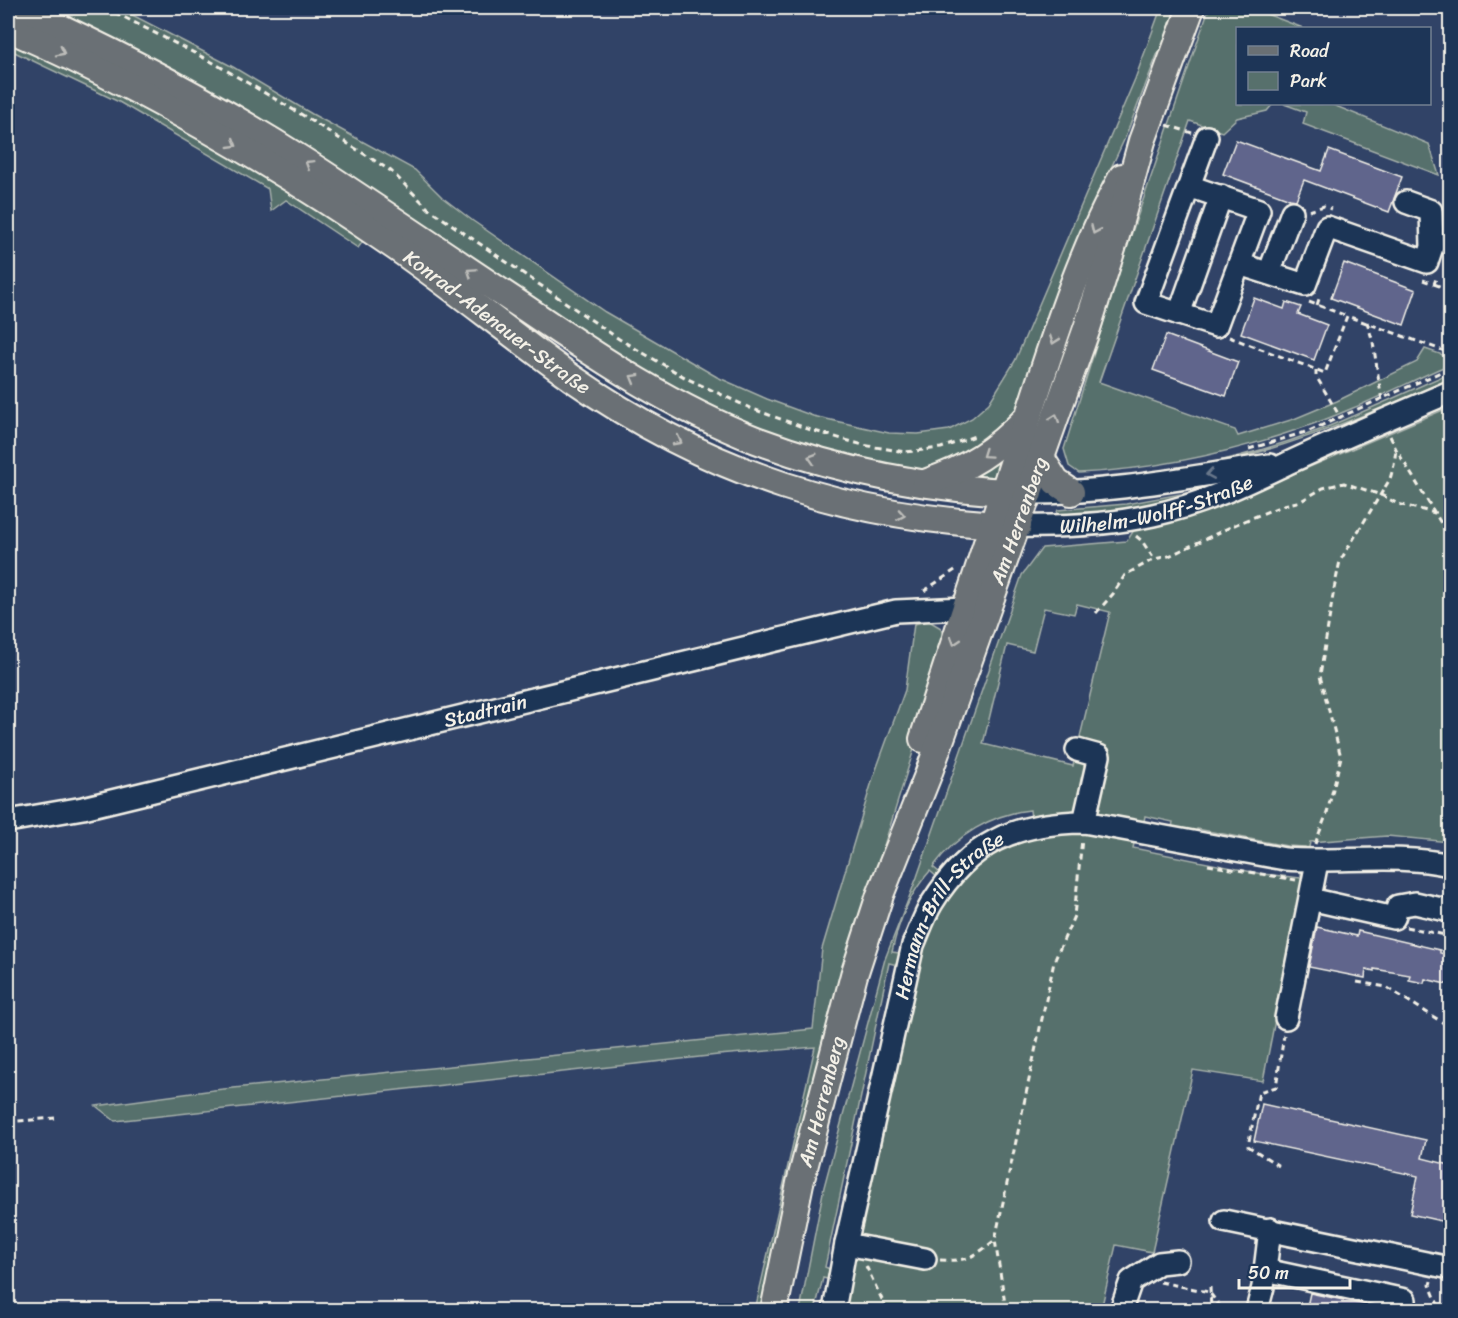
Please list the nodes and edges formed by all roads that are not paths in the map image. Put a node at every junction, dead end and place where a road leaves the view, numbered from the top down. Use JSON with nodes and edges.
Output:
{"nodes":[{"id":1,"x":18,"y":8,"type":"edge"},
{"id":2,"x":1191,"y":8,"type":"edge"},
{"id":3,"x":8,"y":28,"type":"edge"},
{"id":4,"x":1207,"y":137,"type":"road end"},
{"id":5,"x":1142,"y":141,"type":"junction"},
{"id":6,"x":1189,"y":186,"type":"junction"},
{"id":7,"x":1221,"y":196,"type":"junction"},
{"id":8,"x":1406,"y":202,"type":"dead end"},
{"id":9,"x":1292,"y":212,"type":"dead end"},
{"id":10,"x":1239,"y":264,"type":"junction"},
{"id":11,"x":1269,"y":273,"type":"junction"},
{"id":12,"x":1179,"y":314,"type":"junction"},
{"id":13,"x":1450,"y":392,"type":"edge"},
{"id":14,"x":1029,"y":415,"type":"junction"},
{"id":15,"x":1041,"y":458,"type":"junction"},
{"id":16,"x":1288,"y":463,"type":"junction"},
{"id":17,"x":921,"y":484,"type":"junction"},
{"id":18,"x":1004,"y":492,"type":"junction"},
{"id":19,"x":1071,"y":492,"type":"junction"},
{"id":20,"x":1029,"y":493,"type":"junction"},
{"id":21,"x":942,"y":521,"type":"junction"},
{"id":22,"x":992,"y":525,"type":"junction"},
{"id":23,"x":1018,"y":526,"type":"junction"},
{"id":24,"x":970,"y":571,"type":"junction"},
{"id":25,"x":965,"y":608,"type":"junction"},
{"id":26,"x":1077,"y":750,"type":"dead end"},
{"id":27,"x":8,"y":821,"type":"edge"},
{"id":28,"x":1084,"y":822,"type":"junction"},
{"id":29,"x":1313,"y":861,"type":"junction"},
{"id":30,"x":1450,"y":865,"type":"edge"},
{"id":31,"x":880,"y":895,"type":"junction"},
{"id":32,"x":1310,"y":899,"type":"junction"},
{"id":33,"x":1450,"y":911,"type":"edge"},
{"id":34,"x":1286,"y":1018,"type":"road end"},
{"id":35,"x":1224,"y":1221,"type":"dead end"},
{"id":36,"x":1270,"y":1229,"type":"junction"},
{"id":37,"x":852,"y":1245,"type":"junction"},
{"id":38,"x":926,"y":1259,"type":"road end"},
{"id":39,"x":1450,"y":1268,"type":"edge"},
{"id":40,"x":1176,"y":1269,"type":"road end"},
{"id":41,"x":1265,"y":1270,"type":"junction"},
{"id":42,"x":1405,"y":1300,"type":"dead end"},
{"id":43,"x":774,"y":1311,"type":"edge"},
{"id":44,"x":834,"y":1311,"type":"edge"},
{"id":45,"x":1121,"y":1311,"type":"edge"},
{"id":46,"x":1257,"y":1311,"type":"edge"}],
"edges":[{"from":17,"to":1,"type":"main road","name":"Konrad-Adenauer-Straße","one_way":true},
{"from":2,"to":5,"type":"main road","name":"Am Herrenberg"},
{"from":3,"to":21,"type":"main road","name":"Konrad-Adenauer-Straße","one_way":true},
{"from":4,"to":6,"type":"street"},
{"from":5,"to":14,"type":"main road","name":"Am Herrenberg","one_way":true},
{"from":15,"to":5,"type":"main road","name":"Am Herrenberg","one_way":true},
{"from":6,"to":7,"type":"street"},
{"from":6,"to":12,"type":"street"},
{"from":7,"to":10,"type":"street"},
{"from":7,"to":12,"type":"street"},
{"from":8,"to":11,"type":"street"},
{"from":9,"to":11,"type":"street"},
{"from":10,"to":11,"type":"street"},
{"from":10,"to":12,"type":"street"},
{"from":13,"to":16,"type":"street","name":"Wilhelm-Wolff-Straße"},
{"from":14,"to":17,"type":"main road","one_way":true},
{"from":14,"to":18,"type":"main road","name":"Am Herrenberg"},
{"from":15,"to":19,"type":"main road"},
{"from":15,"to":20,"type":"main road","name":"Am Herrenberg"},
{"from":16,"to":19,"type":"street","name":"Wilhelm-Wolff-Straße","one_way":true},
{"from":16,"to":23,"type":"street","name":"Wilhelm-Wolff-Straße"},
{"from":17,"to":18,"type":"main road","name":"Konrad-Adenauer-Straße"},
{"from":18,"to":20,"type":"main road","name":"Konrad-Adenauer-Straße"},
{"from":18,"to":22,"type":"main road","name":"Am Herrenberg"},
{"from":19,"to":20,"type":"street","name":"Wilhelm-Wolff-Straße"},
{"from":20,"to":23,"type":"main road","name":"Am Herrenberg"},
{"from":21,"to":22,"type":"main road","name":"Konrad-Adenauer-Straße"},
{"from":21,"to":24,"type":"main road"},
{"from":22,"to":23,"type":"main road","name":"Konrad-Adenauer-Straße"},
{"from":22,"to":24,"type":"main road","name":"Am Herrenberg"},
{"from":23,"to":31,"type":"main road","name":"Am Herrenberg"},
{"from":24,"to":25,"type":"main road","name":"Am Herrenberg"},
{"from":25,"to":27,"type":"street","name":"Stadtrain"},
{"from":25,"to":31,"type":"main road","name":"Am Herrenberg","one_way":true},
{"from":26,"to":28,"type":"street"},
{"from":28,"to":29,"type":"street","name":"Hermann-Brill-Straße"},
{"from":28,"to":37,"type":"street","name":"Hermann-Brill-Straße"},
{"from":29,"to":30,"type":"street","name":"Hermann-Brill-Straße"},
{"from":29,"to":32,"type":"street"},
{"from":31,"to":43,"type":"main road","name":"Am Herrenberg"},
{"from":32,"to":33,"type":"street"},
{"from":32,"to":34,"type":"street"},
{"from":35,"to":36,"type":"street"},
{"from":36,"to":39,"type":"street"},
{"from":36,"to":41,"type":"street"},
{"from":37,"to":38,"type":"street"},
{"from":37,"to":44,"type":"street","name":"Hermann-Brill-Straße"},
{"from":40,"to":45,"type":"street"},
{"from":41,"to":42,"type":"street"},
{"from":41,"to":46,"type":"street"}]}
